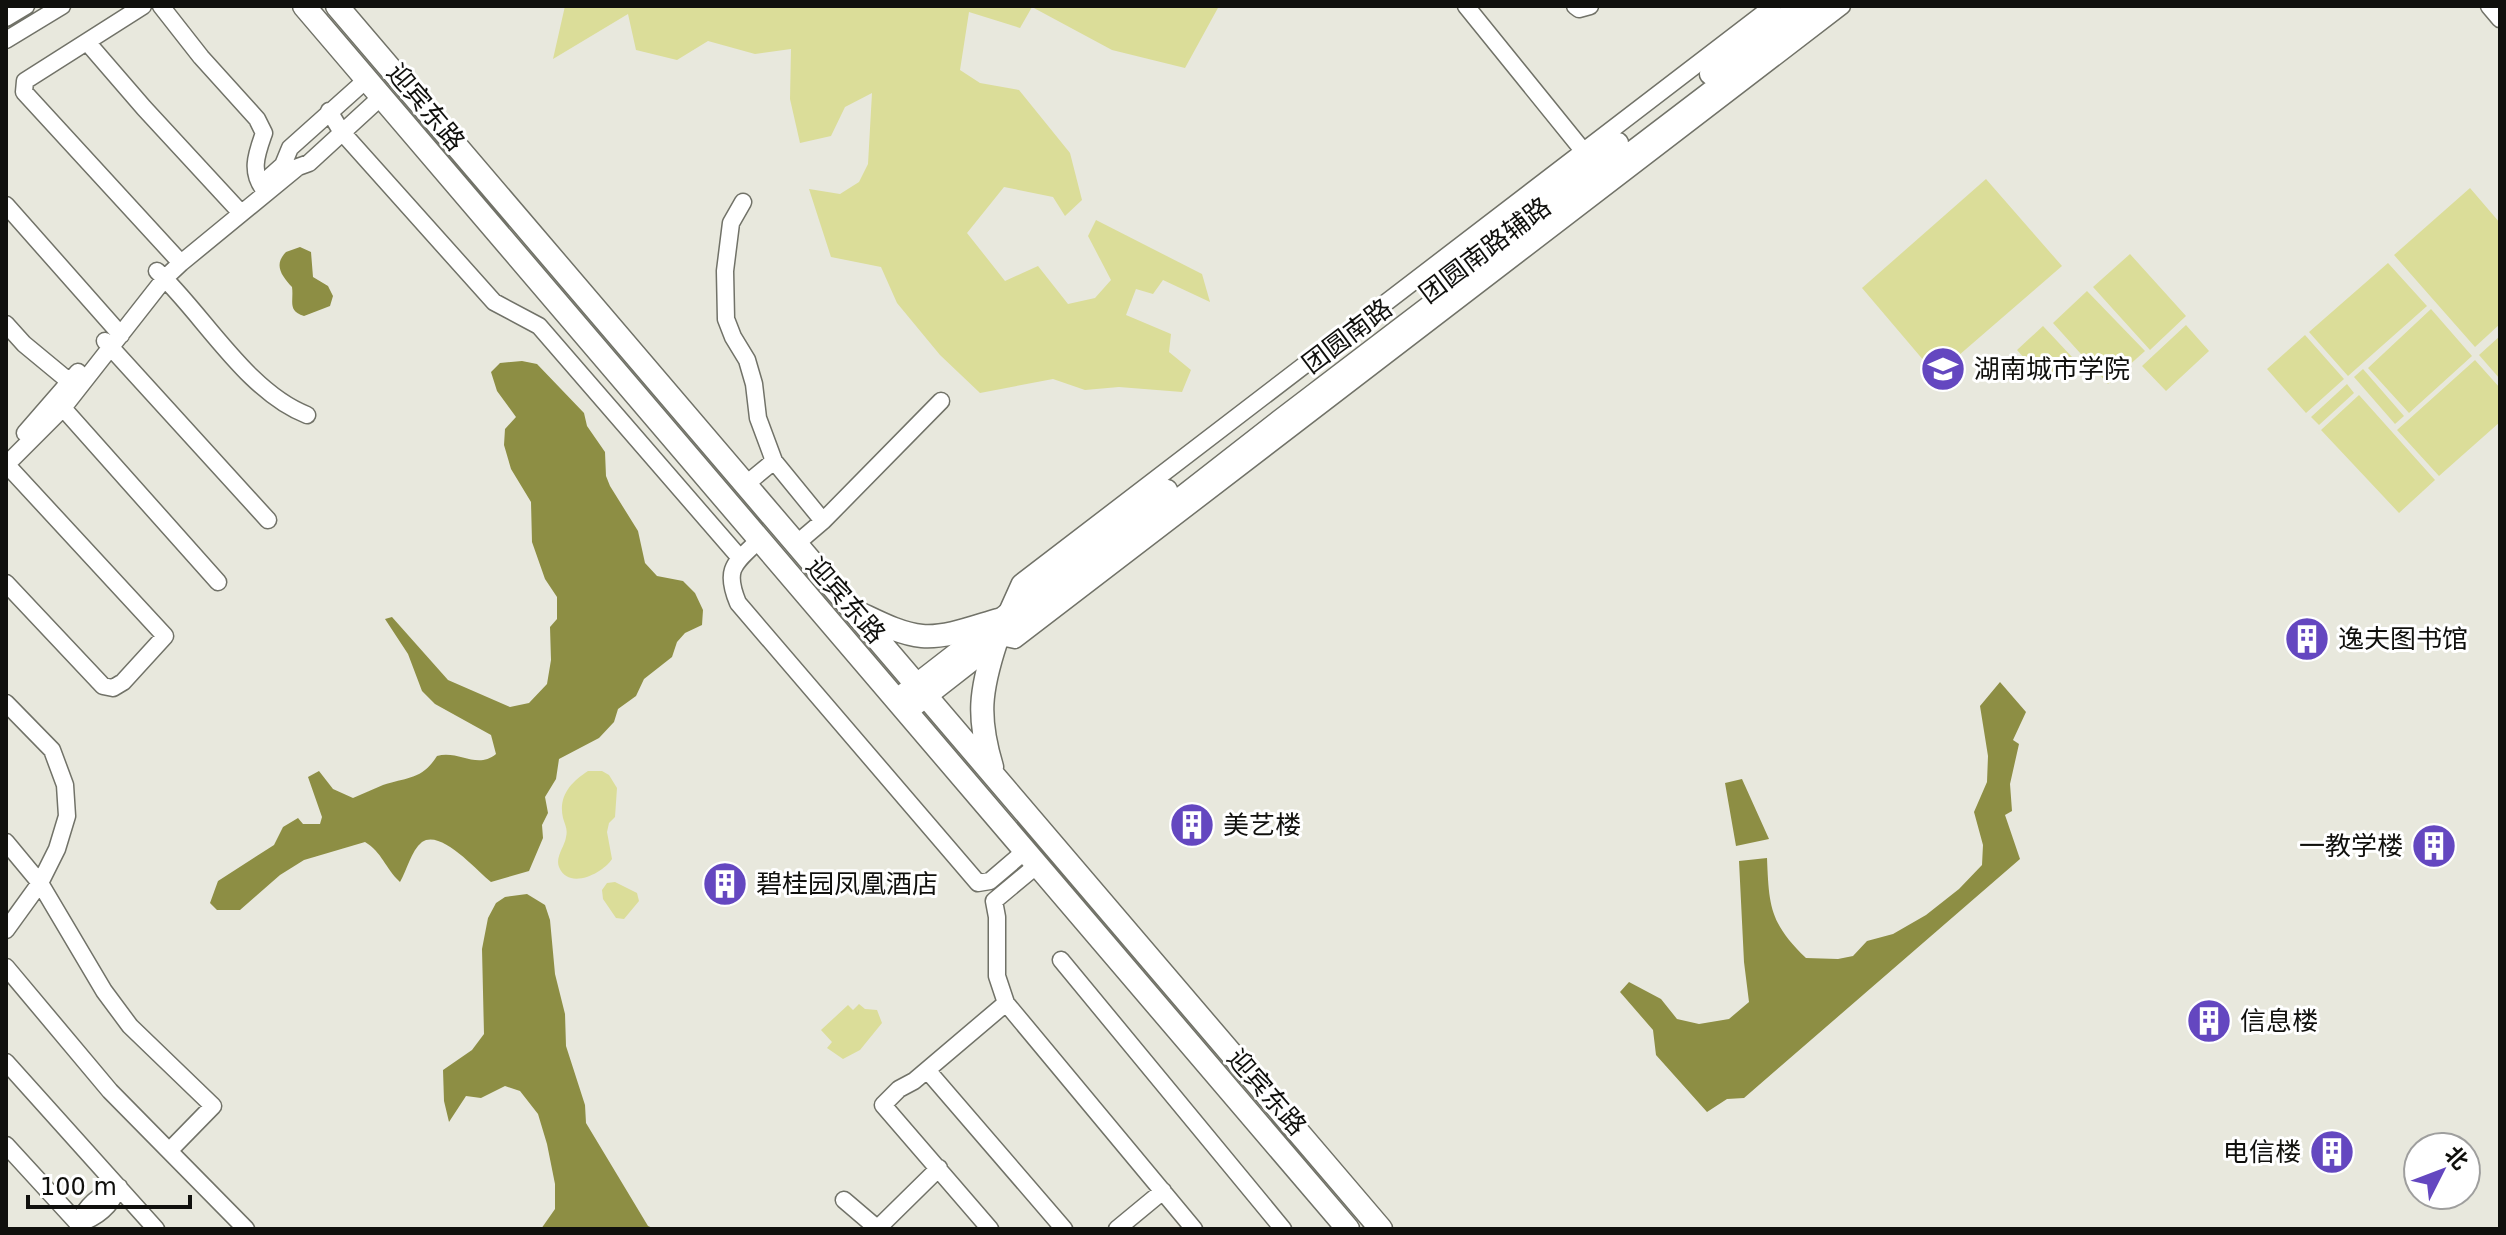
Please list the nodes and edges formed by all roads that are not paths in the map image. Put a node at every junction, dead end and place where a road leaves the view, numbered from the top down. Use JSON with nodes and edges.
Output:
{"nodes":[{"id":1,"x":26,"y":6,"type":"edge"},
{"id":2,"x":62,"y":6,"type":"edge"},
{"id":3,"x":143,"y":6,"type":"edge"},
{"id":4,"x":161,"y":6,"type":"edge"},
{"id":5,"x":304,"y":6,"type":"edge"},
{"id":6,"x":337,"y":6,"type":"edge"},
{"id":7,"x":1466,"y":6,"type":"edge"},
{"id":8,"x":1575,"y":6,"type":"edge"},
{"id":9,"x":1590,"y":6,"type":"edge"},
{"id":10,"x":1823,"y":6,"type":"edge"},
{"id":11,"x":1842,"y":6,"type":"edge"},
{"id":12,"x":2489,"y":6,"type":"edge"},
{"id":13,"x":1786,"y":8,"type":"edge"},
{"id":14,"x":6,"y":18,"type":"edge"},
{"id":15,"x":2500,"y":19,"type":"edge"},
{"id":16,"x":6,"y":40,"type":"edge"},
{"id":17,"x":87,"y":42,"type":"junction"},
{"id":18,"x":366,"y":80,"type":"junction"},
{"id":19,"x":381,"y":97,"type":"junction"},
{"id":20,"x":325,"y":115,"type":"junction"},
{"id":21,"x":341,"y":131,"type":"junction"},
{"id":22,"x":1588,"y":157,"type":"junction"},
{"id":23,"x":290,"y":166,"type":"junction"},
{"id":24,"x":263,"y":189,"type":"junction"},
{"id":25,"x":743,"y":202,"type":"dead end"},
{"id":26,"x":6,"y":205,"type":"edge"},
{"id":27,"x":238,"y":209,"type":"junction"},
{"id":28,"x":178,"y":259,"type":"junction"},
{"id":29,"x":161,"y":274,"type":"junction"},
{"id":30,"x":6,"y":324,"type":"edge"},
{"id":31,"x":112,"y":337,"type":"junction"},
{"id":32,"x":74,"y":386,"type":"junction"},
{"id":33,"x":941,"y":401,"type":"dead end"},
{"id":34,"x":58,"y":404,"type":"junction"},
{"id":35,"x":307,"y":415,"type":"dead end"},
{"id":36,"x":8,"y":456,"type":"edge"},
{"id":37,"x":774,"y":461,"type":"junction"},
{"id":38,"x":745,"y":485,"type":"junction"},
{"id":39,"x":268,"y":520,"type":"dead end"},
{"id":40,"x":823,"y":521,"type":"junction"},
{"id":41,"x":758,"y":541,"type":"junction"},
{"id":42,"x":796,"y":544,"type":"junction"},
{"id":43,"x":740,"y":558,"type":"junction"},
{"id":44,"x":218,"y":582,"type":"dead end"},
{"id":45,"x":6,"y":583,"type":"edge"},
{"id":46,"x":851,"y":609,"type":"junction"},
{"id":47,"x":1000,"y":628,"type":"junction"},
{"id":48,"x":921,"y":690,"type":"junction"},
{"id":49,"x":6,"y":703,"type":"edge"},
{"id":50,"x":901,"y":706,"type":"junction"},
{"id":51,"x":994,"y":776,"type":"junction"},
{"id":52,"x":6,"y":842,"type":"edge"},
{"id":53,"x":1030,"y":859,"type":"junction"},
{"id":54,"x":40,"y":883,"type":"junction"},
{"id":55,"x":6,"y":930,"type":"edge"},
{"id":56,"x":1061,"y":960,"type":"dead end"},
{"id":57,"x":6,"y":967,"type":"edge"},
{"id":58,"x":1006,"y":1003,"type":"junction"},
{"id":59,"x":6,"y":1062,"type":"edge"},
{"id":60,"x":927,"y":1070,"type":"junction"},
{"id":61,"x":6,"y":1145,"type":"edge"},
{"id":62,"x":170,"y":1150,"type":"junction"},
{"id":63,"x":939,"y":1168,"type":"junction"},
{"id":64,"x":119,"y":1187,"type":"junction"},
{"id":65,"x":1163,"y":1191,"type":"junction"},
{"id":66,"x":844,"y":1200,"type":"dead end"},
{"id":67,"x":80,"y":1226,"type":"edge"},
{"id":68,"x":156,"y":1229,"type":"edge"},
{"id":69,"x":246,"y":1229,"type":"edge"},
{"id":70,"x":878,"y":1229,"type":"edge"},
{"id":71,"x":990,"y":1229,"type":"edge"},
{"id":72,"x":1064,"y":1229,"type":"edge"},
{"id":73,"x":1117,"y":1229,"type":"edge"},
{"id":74,"x":1194,"y":1229,"type":"edge"},
{"id":75,"x":1283,"y":1229,"type":"edge"},
{"id":76,"x":1348,"y":1229,"type":"edge"},
{"id":77,"x":1381,"y":1229,"type":"edge"}],
"edges":[{"from":1,"to":14,"type":"street"},
{"from":2,"to":16,"type":"street"},
{"from":3,"to":17,"type":"street"},
{"from":4,"to":24,"type":"street"},
{"from":5,"to":18,"type":"highway","name":"迎宾东路"},
{"from":6,"to":38,"type":"highway","name":"迎宾东路"},
{"from":7,"to":22,"type":"street"},
{"from":8,"to":9,"type":"street"},
{"from":10,"to":47,"type":"main road","name":"团圆南路"},
{"from":11,"to":47,"type":"street","name":"团圆南路辅路"},
{"from":12,"to":15,"type":"street"},
{"from":13,"to":22,"type":"main road","name":"团圆南路"},
{"from":17,"to":27,"type":"street"},
{"from":17,"to":28,"type":"street"},
{"from":18,"to":19,"type":"highway","name":"迎宾东路"},
{"from":18,"to":20,"type":"street"},
{"from":19,"to":21,"type":"street"},
{"from":19,"to":41,"type":"highway","name":"迎宾东路"},
{"from":20,"to":21,"type":"street"},
{"from":20,"to":23,"type":"street"},
{"from":21,"to":23,"type":"street"},
{"from":21,"to":43,"type":"street"},
{"from":22,"to":47,"type":"main road","name":"团圆南路"},
{"from":23,"to":24,"type":"street"},
{"from":24,"to":27,"type":"street"},
{"from":25,"to":37,"type":"street"},
{"from":26,"to":31,"type":"street"},
{"from":27,"to":28,"type":"street"},
{"from":28,"to":29,"type":"street"},
{"from":29,"to":31,"type":"street"},
{"from":29,"to":35,"type":"street"},
{"from":30,"to":32,"type":"street"},
{"from":31,"to":32,"type":"street"},
{"from":31,"to":39,"type":"street"},
{"from":32,"to":34,"type":"street"},
{"from":33,"to":40,"type":"street"},
{"from":34,"to":36,"type":"street"},
{"from":34,"to":44,"type":"street"},
{"from":36,"to":45,"type":"street"},
{"from":37,"to":38,"type":"street"},
{"from":37,"to":40,"type":"street"},
{"from":38,"to":42,"type":"highway","name":"迎宾东路"},
{"from":40,"to":42,"type":"street"},
{"from":41,"to":43,"type":"street"},
{"from":41,"to":50,"type":"highway","name":"迎宾东路"},
{"from":42,"to":46,"type":"highway","name":"迎宾东路"},
{"from":43,"to":53,"type":"street"},
{"from":46,"to":47,"type":"highway"},
{"from":46,"to":48,"type":"highway","name":"迎宾东路"},
{"from":47,"to":48,"type":"main road","name":"团圆南路"},
{"from":47,"to":51,"type":"highway"},
{"from":48,"to":50,"type":"main road","name":"团圆南路"},
{"from":48,"to":51,"type":"highway","name":"迎宾东路"},
{"from":49,"to":54,"type":"street"},
{"from":50,"to":53,"type":"highway","name":"迎宾东路"},
{"from":51,"to":77,"type":"highway","name":"迎宾东路"},
{"from":52,"to":54,"type":"street"},
{"from":53,"to":58,"type":"street"},
{"from":53,"to":76,"type":"highway","name":"迎宾东路"},
{"from":54,"to":55,"type":"street"},
{"from":54,"to":62,"type":"street"},
{"from":56,"to":75,"type":"street"},
{"from":57,"to":62,"type":"street"},
{"from":58,"to":60,"type":"street"},
{"from":58,"to":65,"type":"street"},
{"from":59,"to":64,"type":"street"},
{"from":60,"to":63,"type":"street"},
{"from":60,"to":72,"type":"street"},
{"from":61,"to":67,"type":"street"},
{"from":62,"to":69,"type":"street"},
{"from":63,"to":70,"type":"street"},
{"from":63,"to":71,"type":"street"},
{"from":64,"to":67,"type":"street"},
{"from":64,"to":68,"type":"street"},
{"from":65,"to":73,"type":"street"},
{"from":65,"to":74,"type":"street"},
{"from":66,"to":70,"type":"street"}]}
